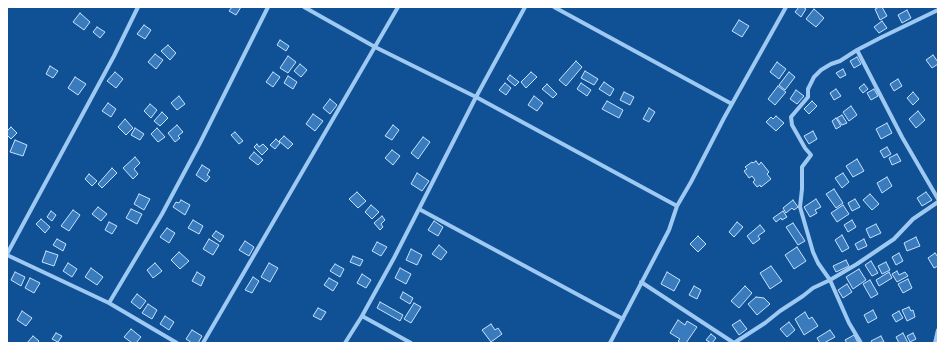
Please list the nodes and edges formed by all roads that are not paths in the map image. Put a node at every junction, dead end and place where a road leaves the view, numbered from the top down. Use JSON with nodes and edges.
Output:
{"nodes":[{"id":1,"x":138,"y":7,"type":"edge"},
{"id":2,"x":268,"y":7,"type":"edge"},
{"id":3,"x":304,"y":7,"type":"edge"},
{"id":4,"x":398,"y":7,"type":"edge"},
{"id":5,"x":525,"y":7,"type":"edge"},
{"id":6,"x":554,"y":7,"type":"edge"},
{"id":7,"x":786,"y":7,"type":"edge"},
{"id":8,"x":938,"y":10,"type":"edge"},
{"id":9,"x":375,"y":47,"type":"junction"},
{"id":10,"x":857,"y":50,"type":"junction"},
{"id":11,"x":476,"y":97,"type":"junction"},
{"id":12,"x":732,"y":104,"type":"junction"},
{"id":13,"x":938,"y":200,"type":"edge"},
{"id":14,"x":677,"y":206,"type":"junction"},
{"id":15,"x":419,"y":209,"type":"junction"},
{"id":16,"x":7,"y":254,"type":"edge"},
{"id":17,"x":830,"y":280,"type":"junction"},
{"id":18,"x":641,"y":282,"type":"junction"},
{"id":19,"x":109,"y":303,"type":"junction"},
{"id":20,"x":362,"y":316,"type":"junction"},
{"id":21,"x":623,"y":318,"type":"junction"},
{"id":22,"x":938,"y":330,"type":"edge"},
{"id":23,"x":176,"y":343,"type":"edge"},
{"id":24,"x":203,"y":343,"type":"edge"},
{"id":25,"x":345,"y":343,"type":"edge"},
{"id":26,"x":411,"y":343,"type":"edge"},
{"id":27,"x":610,"y":343,"type":"edge"},
{"id":28,"x":734,"y":343,"type":"edge"},
{"id":29,"x":861,"y":343,"type":"edge"},
{"id":30,"x":935,"y":343,"type":"edge"}],
"edges":[{"from":1,"to":16,"type":"street"},
{"from":2,"to":19,"type":"street"},
{"from":3,"to":9,"type":"street"},
{"from":4,"to":9,"type":"street"},
{"from":5,"to":11,"type":"street"},
{"from":6,"to":12,"type":"street"},
{"from":7,"to":12,"type":"street"},
{"from":8,"to":10,"type":"street"},
{"from":9,"to":11,"type":"street"},
{"from":9,"to":24,"type":"street"},
{"from":10,"to":13,"type":"street"},
{"from":10,"to":17,"type":"street"},
{"from":11,"to":14,"type":"street"},
{"from":11,"to":15,"type":"street"},
{"from":12,"to":14,"type":"street"},
{"from":13,"to":17,"type":"street"},
{"from":14,"to":18,"type":"street"},
{"from":15,"to":20,"type":"street"},
{"from":15,"to":21,"type":"street"},
{"from":16,"to":19,"type":"street"},
{"from":17,"to":28,"type":"street"},
{"from":17,"to":29,"type":"street"},
{"from":18,"to":21,"type":"street"},
{"from":18,"to":28,"type":"street"},
{"from":19,"to":23,"type":"street"},
{"from":20,"to":25,"type":"street"},
{"from":20,"to":26,"type":"street"},
{"from":21,"to":27,"type":"street"},
{"from":22,"to":30,"type":"street"}]}
